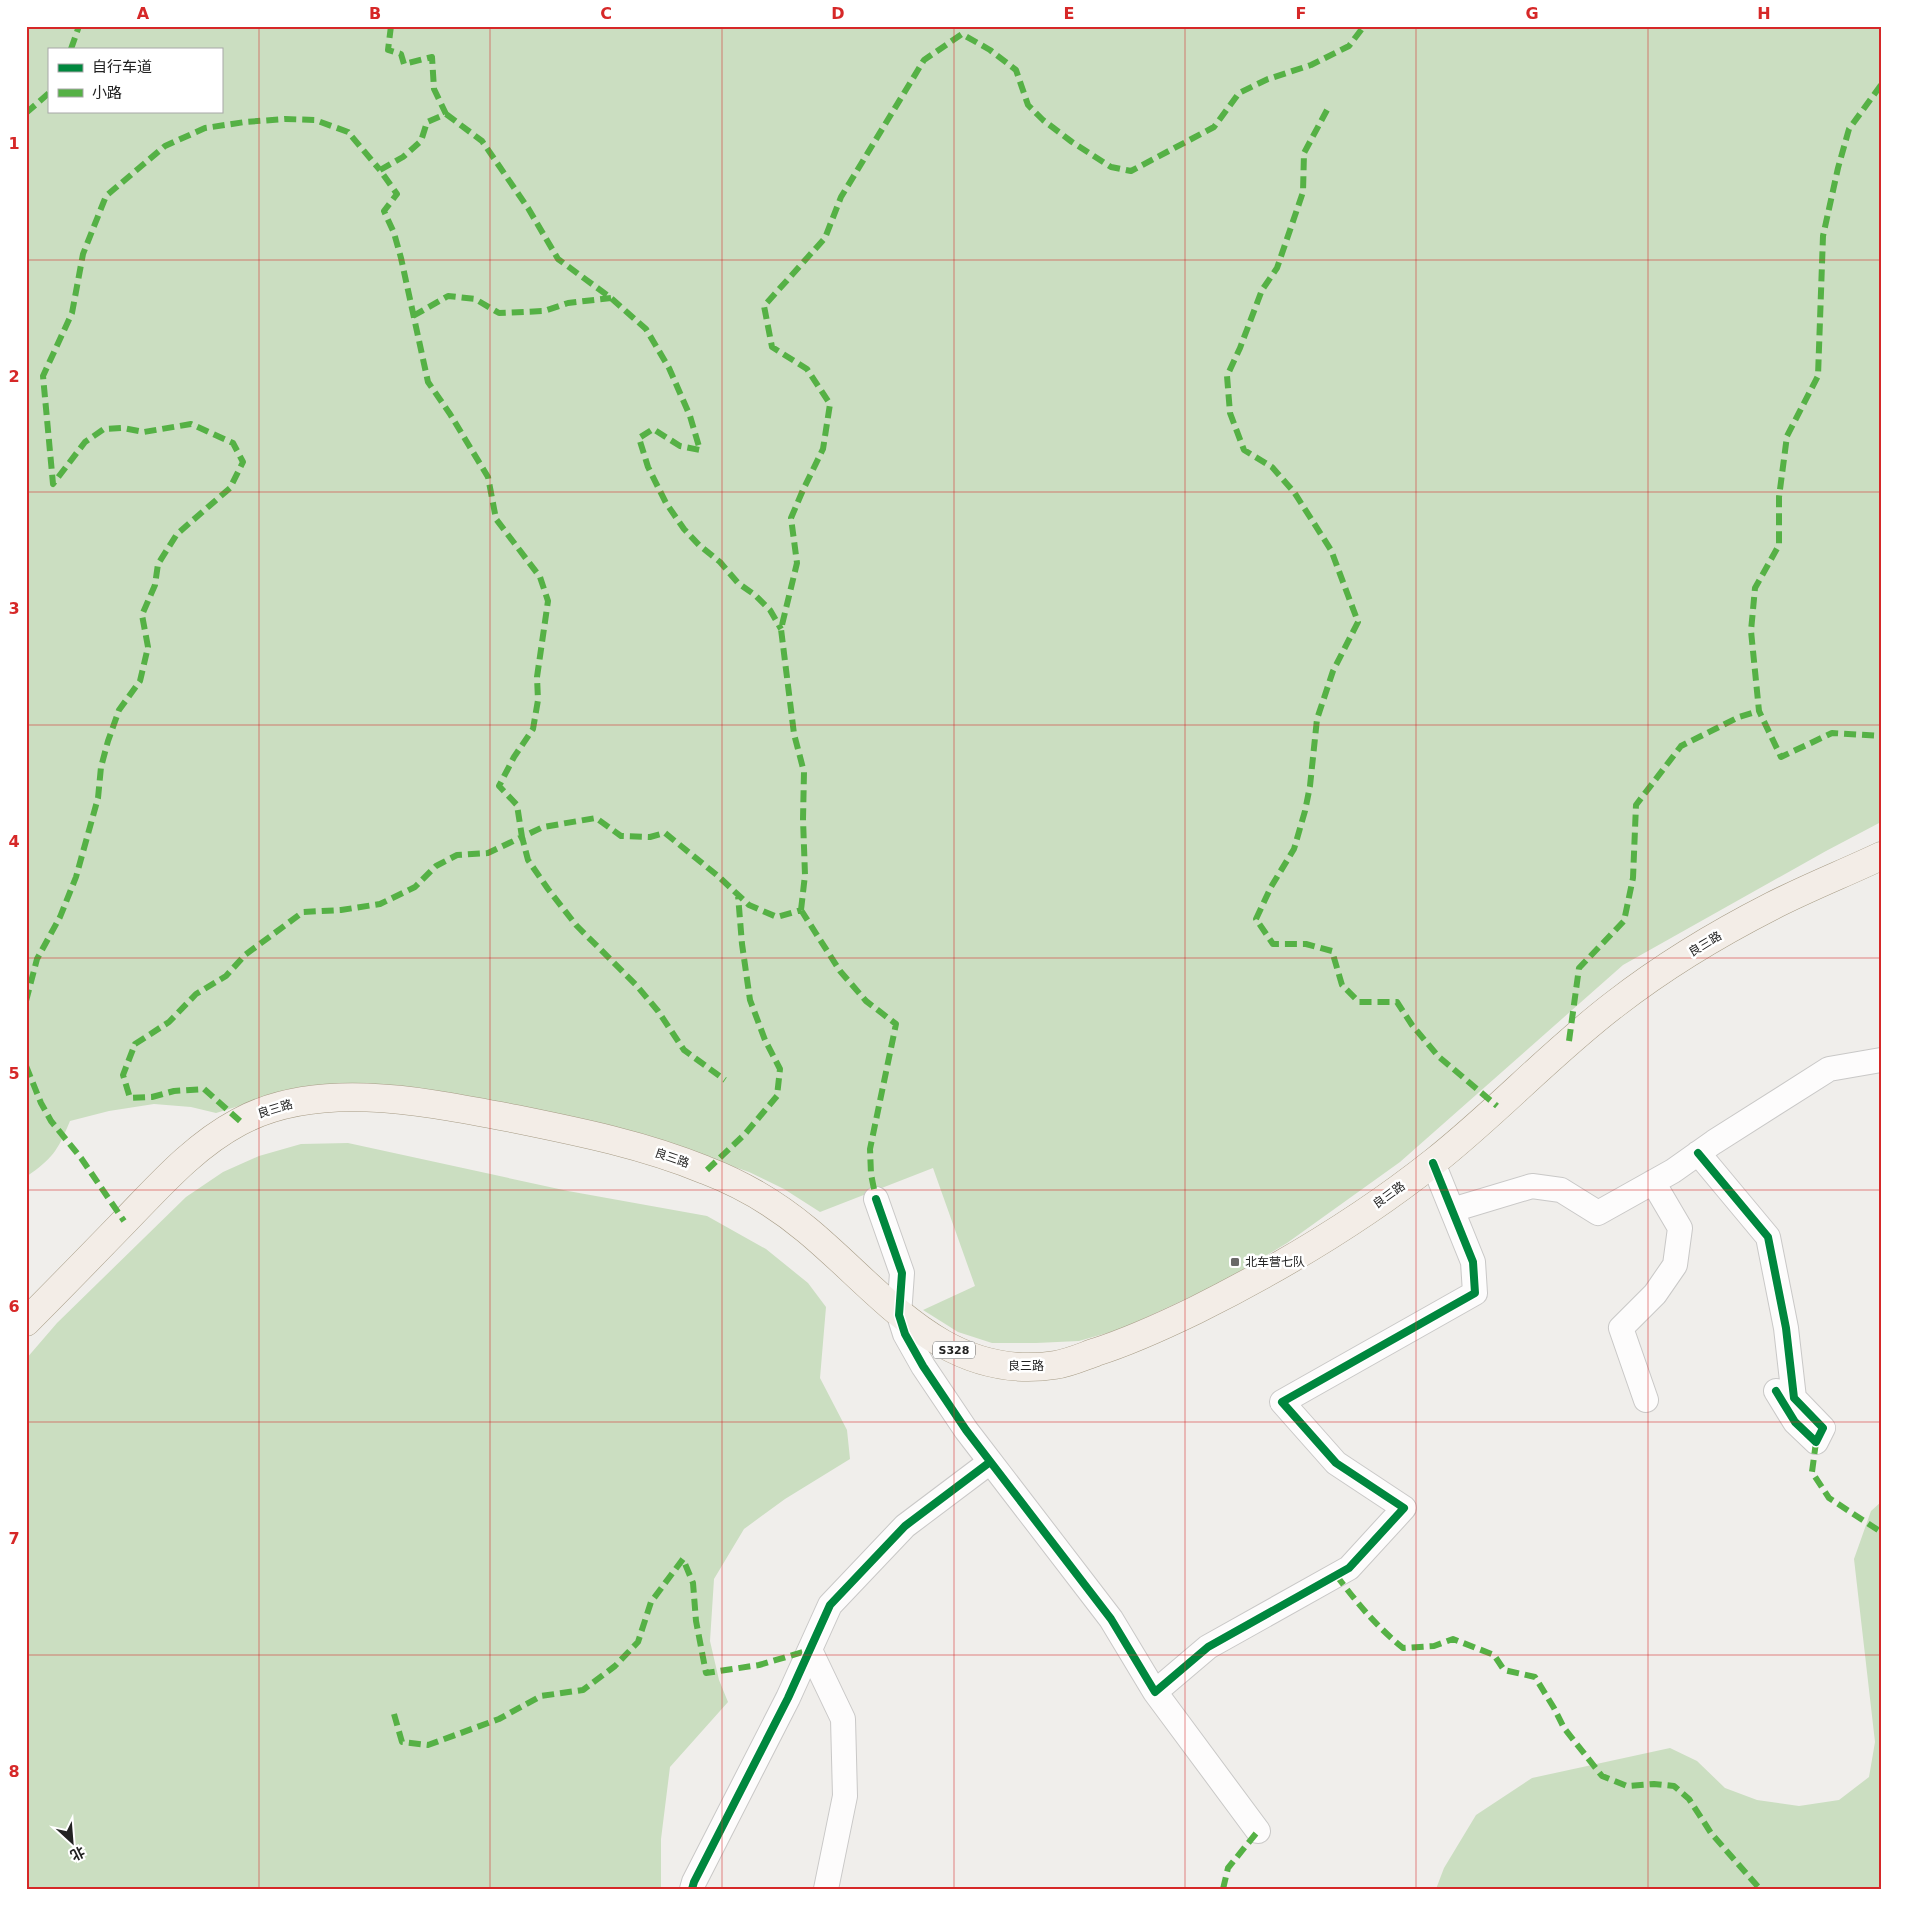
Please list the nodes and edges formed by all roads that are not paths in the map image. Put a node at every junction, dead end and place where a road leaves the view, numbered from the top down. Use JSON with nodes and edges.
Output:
{"nodes":[{"id":1,"x":1881,"y":856,"type":"edge"},
{"id":2,"x":1881,"y":1060,"type":"edge"},
{"id":3,"x":1698,"y":1153,"type":"junction"},
{"id":4,"x":1433,"y":1163,"type":"junction"},
{"id":5,"x":1653,"y":1182,"type":"junction"},
{"id":6,"x":876,"y":1199,"type":"dead end"},
{"id":7,"x":1452,"y":1210,"type":"junction"},
{"id":8,"x":899,"y":1315,"type":"junction"},
{"id":9,"x":26,"y":1322,"type":"edge"},
{"id":10,"x":1776,"y":1391,"type":"dead end"},
{"id":11,"x":1646,"y":1400,"type":"dead end"},
{"id":12,"x":990,"y":1462,"type":"junction"},
{"id":13,"x":810,"y":1650,"type":"junction"},
{"id":14,"x":1155,"y":1692,"type":"junction"},
{"id":15,"x":1258,"y":1831,"type":"dead end"},
{"id":16,"x":692,"y":1889,"type":"edge"},
{"id":17,"x":826,"y":1889,"type":"edge"}],
"edges":[{"from":1,"to":4,"type":"main road","name":"良三路","number":"S328"},
{"from":2,"to":3,"type":"street"},
{"from":3,"to":5,"type":"street"},
{"from":3,"to":10,"type":"street"},
{"from":4,"to":7,"type":"street"},
{"from":4,"to":8,"type":"main road","name":"良三路","number":"S328"},
{"from":5,"to":7,"type":"street"},
{"from":5,"to":11,"type":"street"},
{"from":6,"to":8,"type":"street"},
{"from":7,"to":14,"type":"street"},
{"from":8,"to":9,"type":"main road","name":"良三路","number":"S328"},
{"from":8,"to":12,"type":"street"},
{"from":12,"to":13,"type":"street"},
{"from":12,"to":14,"type":"street"},
{"from":13,"to":16,"type":"street"},
{"from":13,"to":17,"type":"street"},
{"from":14,"to":15,"type":"street"}]}
